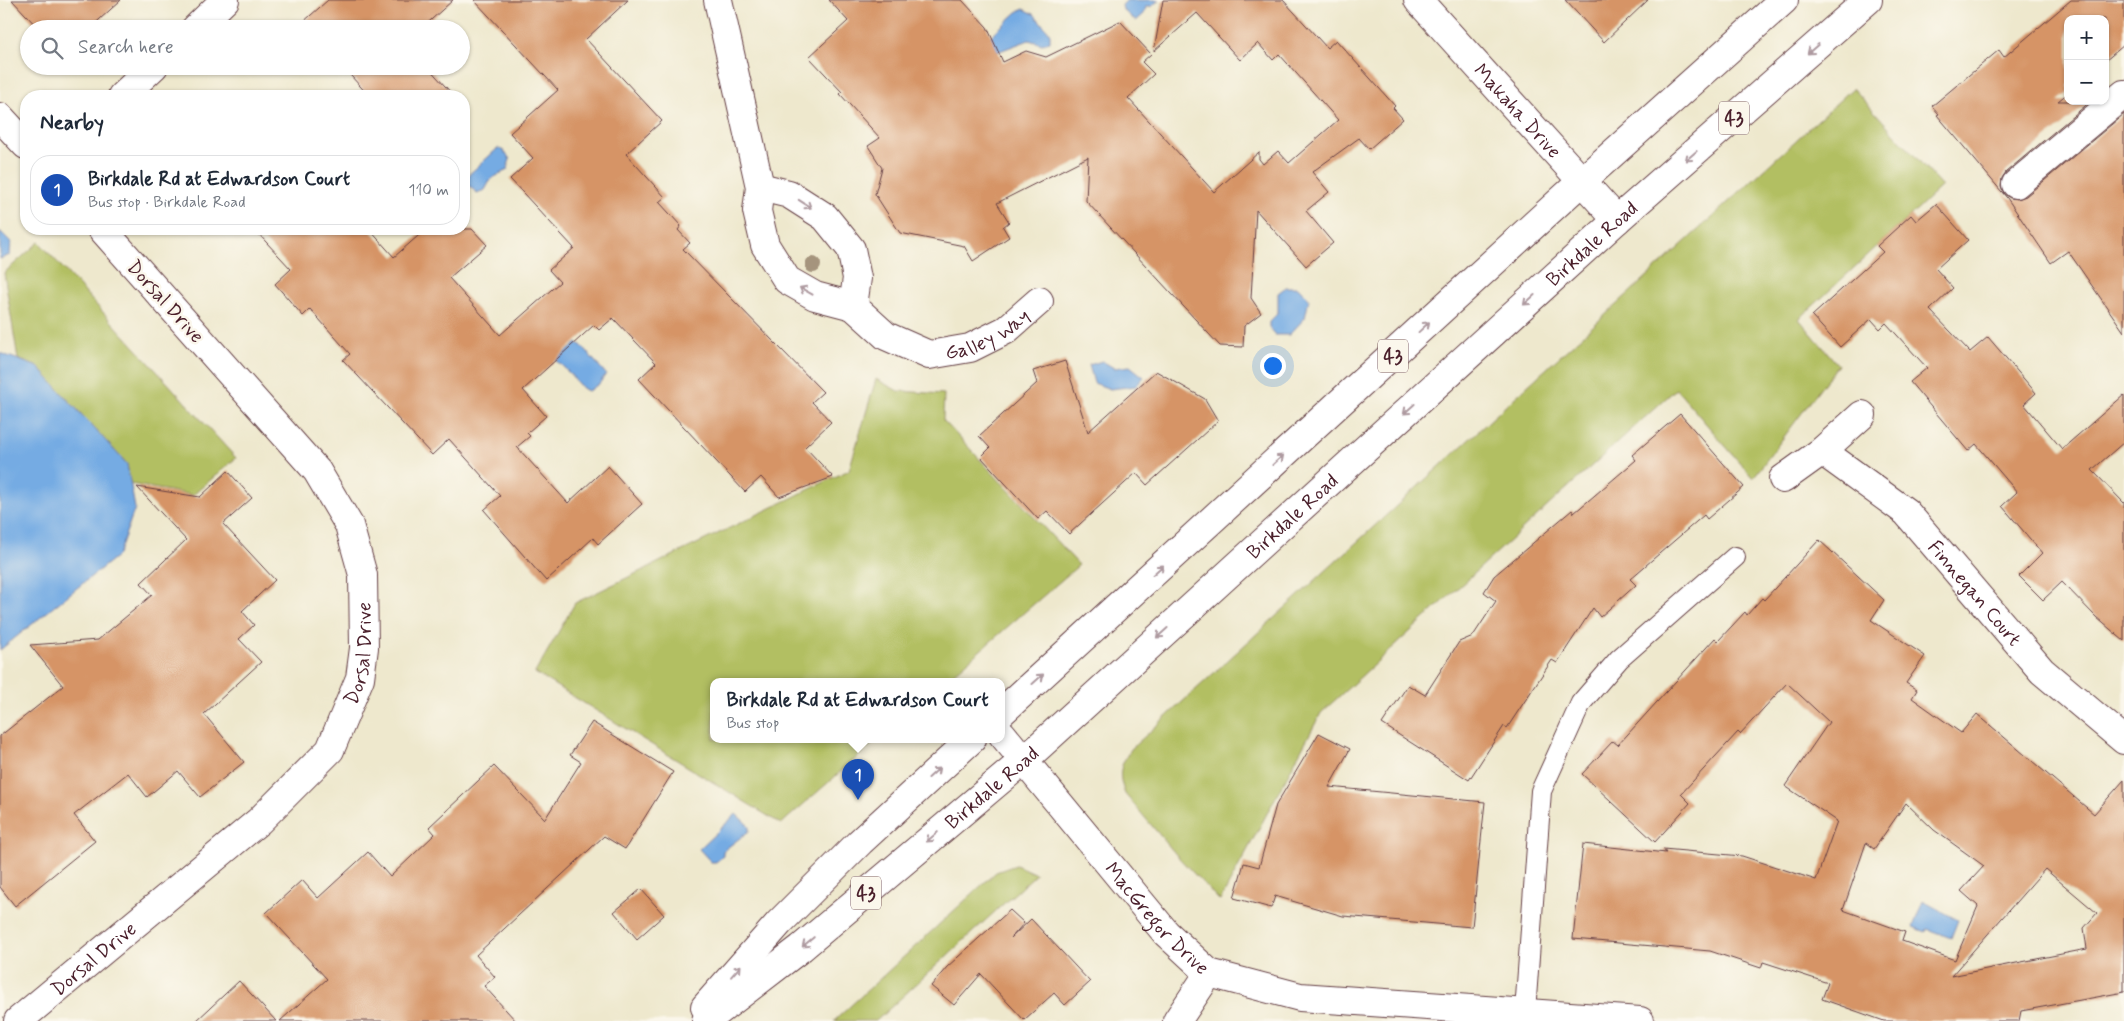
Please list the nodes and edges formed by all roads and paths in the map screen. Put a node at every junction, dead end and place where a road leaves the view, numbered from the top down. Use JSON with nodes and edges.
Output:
{"nodes":[{"id":1,"x":225,"y":0,"type":"edge"},
{"id":2,"x":718,"y":0,"type":"edge"},
{"id":3,"x":1418,"y":0,"type":"edge"},
{"id":4,"x":1784,"y":0,"type":"edge"},
{"id":5,"x":1868,"y":0,"type":"edge"},
{"id":6,"x":204,"y":20,"type":"edge"},
{"id":7,"x":144,"y":75,"type":"edge"},
{"id":8,"x":128,"y":90,"type":"edge"},
{"id":9,"x":2124,"y":94,"type":"edge"},
{"id":10,"x":0,"y":117,"type":"edge"},
{"id":11,"x":20,"y":139,"type":"edge"},
{"id":12,"x":1582,"y":181,"type":"junction"},
{"id":13,"x":2016,"y":184,"type":"dead end"},
{"id":14,"x":760,"y":187,"type":"junction"},
{"id":15,"x":1617,"y":220,"type":"junction"},
{"id":16,"x":107,"y":235,"type":"edge"},
{"id":17,"x":1039,"y":302,"type":"dead end"},
{"id":18,"x":853,"y":306,"type":"junction"},
{"id":19,"x":1862,"y":415,"type":"dead end"},
{"id":20,"x":1822,"y":451,"type":"junction"},
{"id":21,"x":1784,"y":479,"type":"dead end"},
{"id":22,"x":1735,"y":557,"type":"dead end"},
{"id":23,"x":1005,"y":709,"type":"edge"},
{"id":24,"x":1005,"y":738,"type":"edge"},
{"id":25,"x":2124,"y":740,"type":"edge"},
{"id":26,"x":968,"y":743,"type":"edge"},
{"id":27,"x":1023,"y":761,"type":"junction"},
{"id":28,"x":1209,"y":973,"type":"junction"},
{"id":29,"x":1525,"y":1012,"type":"junction"},
{"id":30,"x":18,"y":1021,"type":"edge"},
{"id":31,"x":693,"y":1021,"type":"edge"},
{"id":32,"x":706,"y":1021,"type":"edge"},
{"id":33,"x":1177,"y":1021,"type":"edge"},
{"id":34,"x":1635,"y":1021,"type":"edge"}],
"edges":[{"from":1,"to":6,"type":"street"},
{"from":2,"to":14,"type":"street","name":"Galley Way"},
{"from":3,"to":12,"type":"street","name":"Makaha Drive"},
{"from":4,"to":12,"type":"street","number":"43"},
{"from":5,"to":15,"type":"street","name":"Birkdale Road","number":"43","one_way":true},
{"from":7,"to":8,"type":"street"},
{"from":9,"to":13,"type":"street"},
{"from":10,"to":11,"type":"street"},
{"from":12,"to":15,"type":"street","name":"Makaha Drive"},
{"from":23,"to":12,"type":"street","number":"43","one_way":true},
{"from":14,"to":18,"type":"street","one_way":true},
{"from":18,"to":14,"type":"street","name":"Galley Way","one_way":true},
{"from":15,"to":27,"type":"street","name":"Birkdale Road","number":"43","one_way":true},
{"from":16,"to":30,"type":"street","name":"Dorsal Drive"},
{"from":17,"to":18,"type":"street","name":"Galley Way"},
{"from":19,"to":20,"type":"street"},
{"from":20,"to":21,"type":"street"},
{"from":20,"to":25,"type":"street","name":"Finnegan Court"},
{"from":22,"to":29,"type":"lane"},
{"from":24,"to":27,"type":"street","name":"MacGregor Drive"},
{"from":31,"to":26,"type":"street","number":"43","one_way":true},
{"from":27,"to":28,"type":"street","name":"MacGregor Drive"},
{"from":27,"to":32,"type":"street","name":"Birkdale Road","number":"43","one_way":true},
{"from":28,"to":29,"type":"street","name":"MacGregor Drive"},
{"from":28,"to":33,"type":"street"},
{"from":29,"to":34,"type":"street","name":"MacGregor Drive"}]}
